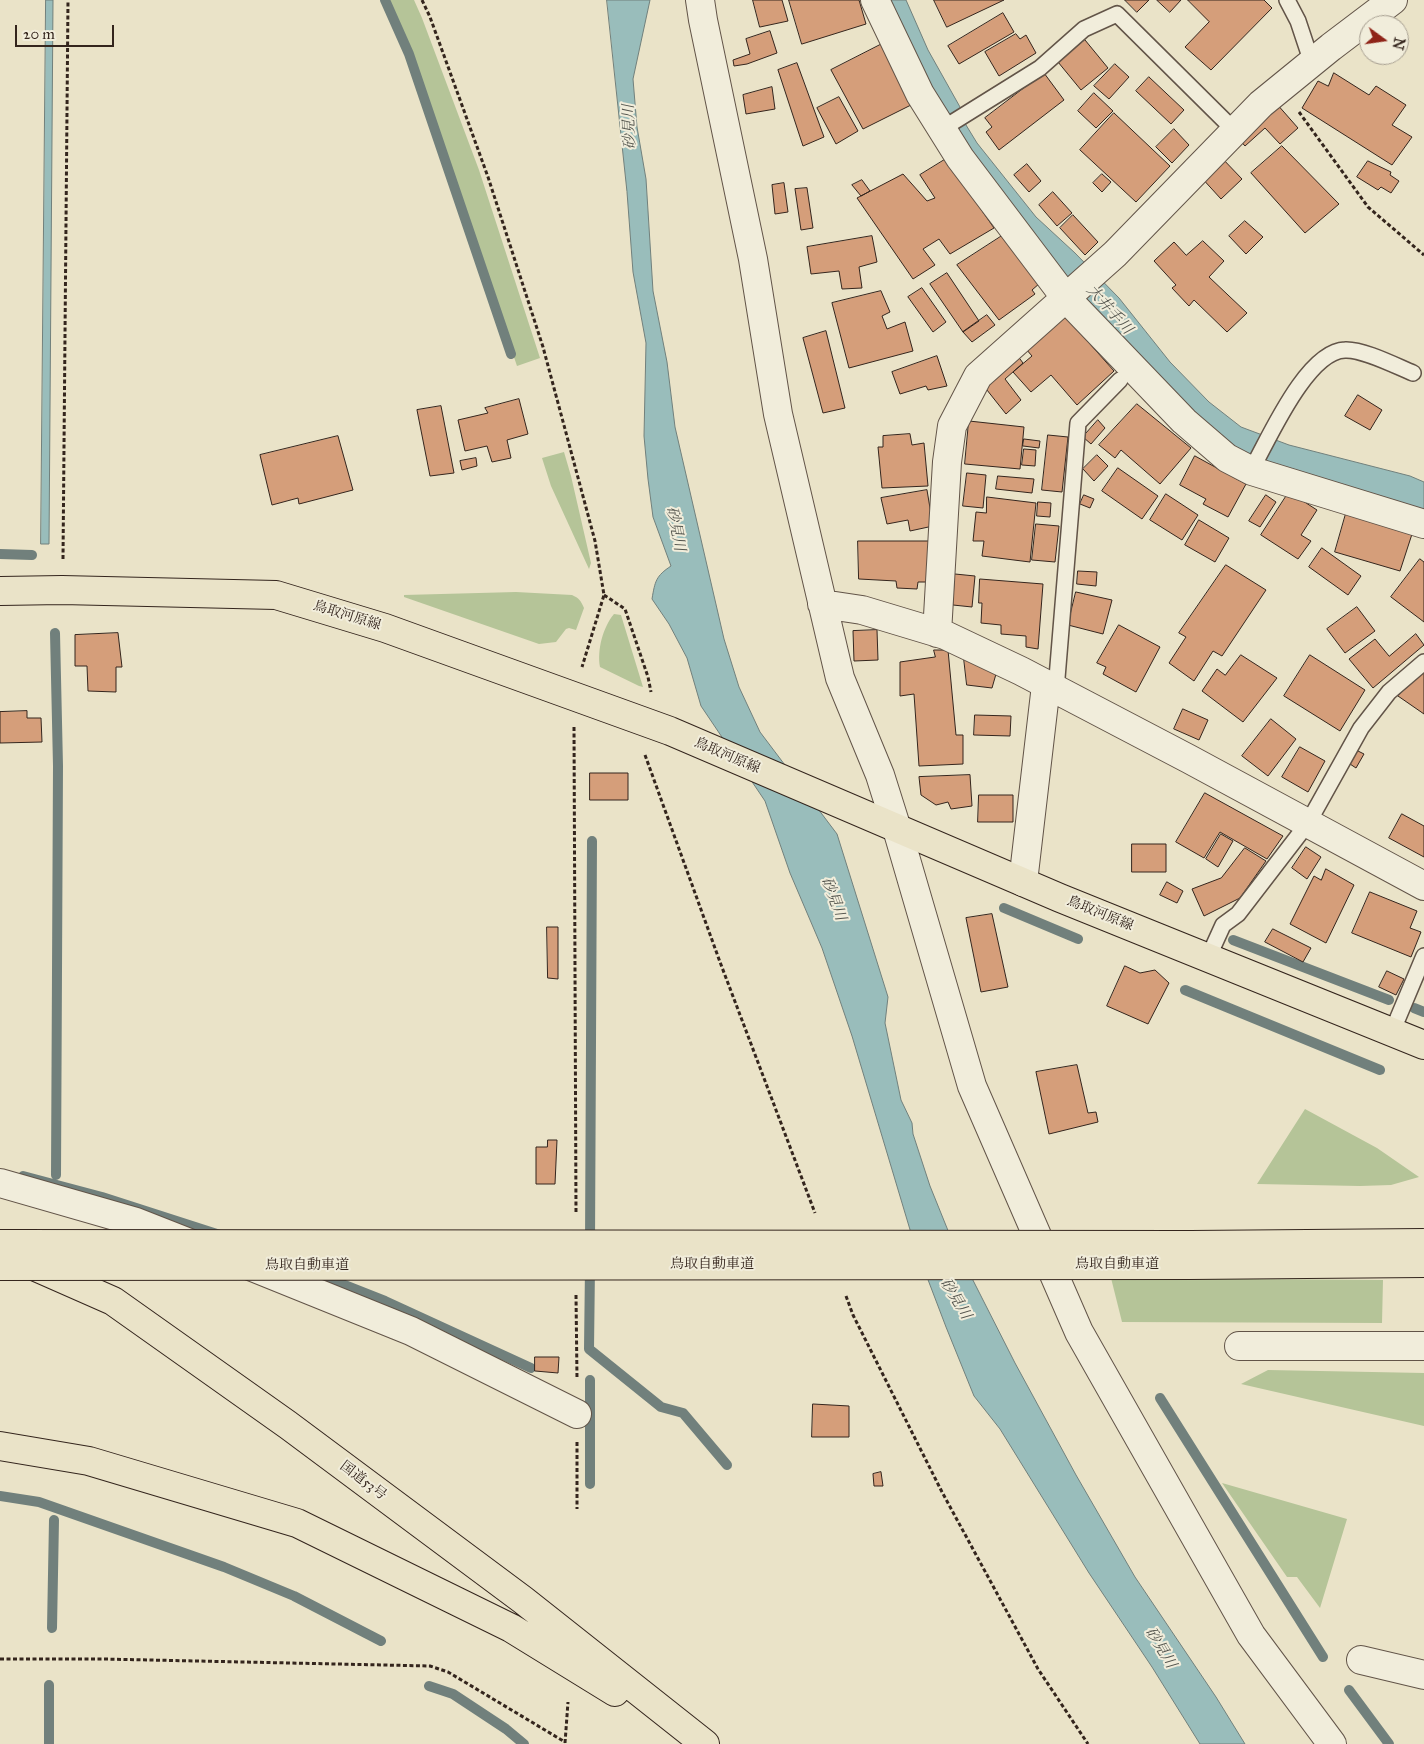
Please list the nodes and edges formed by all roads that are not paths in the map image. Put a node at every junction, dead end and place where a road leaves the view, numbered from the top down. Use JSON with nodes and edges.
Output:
{"nodes":[{"id":1,"x":700,"y":0,"type":"edge"},
{"id":2,"x":875,"y":0,"type":"edge"},
{"id":3,"x":1287,"y":0,"type":"edge"},
{"id":4,"x":1393,"y":0,"type":"edge"},
{"id":5,"x":1312,"y":63,"type":"junction"},
{"id":6,"x":942,"y":129,"type":"junction"},
{"id":7,"x":1235,"y":131,"type":"junction"},
{"id":8,"x":1069,"y":294,"type":"junction"},
{"id":9,"x":1413,"y":373,"type":"dead end"},
{"id":10,"x":1120,"y":380,"type":"dead end"},
{"id":11,"x":1254,"y":467,"type":"junction"},
{"id":12,"x":1424,"y":524,"type":"edge"},
{"id":13,"x":0,"y":591,"type":"edge"},
{"id":14,"x":822,"y":604,"type":"junction"},
{"id":15,"x":937,"y":633,"type":"junction"},
{"id":16,"x":1424,"y":662,"type":"edge"},
{"id":17,"x":1051,"y":687,"type":"junction"},
{"id":18,"x":1308,"y":823,"type":"junction"},
{"id":19,"x":897,"y":829,"type":"junction"},
{"id":20,"x":1023,"y":882,"type":"junction"},
{"id":21,"x":1424,"y":886,"type":"edge"},
{"id":22,"x":1424,"y":956,"type":"edge"},
{"id":23,"x":1208,"y":958,"type":"junction"},
{"id":24,"x":1392,"y":1032,"type":"junction"},
{"id":25,"x":1424,"y":1045,"type":"edge"},
{"id":26,"x":0,"y":1183,"type":"edge"},
{"id":27,"x":1424,"y":1243,"type":"edge"},
{"id":28,"x":0,"y":1244,"type":"edge"},
{"id":29,"x":0,"y":1252,"type":"edge"},
{"id":30,"x":1424,"y":1263,"type":"edge"},
{"id":31,"x":0,"y":1266,"type":"edge"},
{"id":32,"x":1239,"y":1346,"type":"dead end"},
{"id":33,"x":1424,"y":1346,"type":"edge"},
{"id":34,"x":577,"y":1414,"type":"road end"},
{"id":35,"x":0,"y":1446,"type":"edge"},
{"id":36,"x":1360,"y":1660,"type":"dead end"},
{"id":37,"x":1424,"y":1675,"type":"edge"},
{"id":38,"x":699,"y":1744,"type":"edge"},
{"id":39,"x":705,"y":1744,"type":"edge"},
{"id":40,"x":1332,"y":1744,"type":"edge"}],
"edges":[{"from":1,"to":14,"type":"street"},
{"from":2,"to":6,"type":"street"},
{"from":3,"to":5,"type":"lane"},
{"from":4,"to":5,"type":"street"},
{"from":5,"to":7,"type":"street"},
{"from":6,"to":7,"type":"lane"},
{"from":6,"to":8,"type":"street"},
{"from":7,"to":8,"type":"street"},
{"from":8,"to":11,"type":"street"},
{"from":8,"to":15,"type":"street"},
{"from":9,"to":11,"type":"lane"},
{"from":10,"to":17,"type":"lane"},
{"from":11,"to":12,"type":"street"},
{"from":13,"to":19,"type":"main road","name":"鳥取河原線"},
{"from":14,"to":15,"type":"street"},
{"from":14,"to":19,"type":"street"},
{"from":15,"to":17,"type":"street"},
{"from":16,"to":18,"type":"lane"},
{"from":17,"to":18,"type":"street"},
{"from":17,"to":20,"type":"street"},
{"from":18,"to":21,"type":"street"},
{"from":18,"to":23,"type":"lane"},
{"from":19,"to":20,"type":"main road","name":"鳥取河原線"},
{"from":19,"to":40,"type":"street"},
{"from":20,"to":23,"type":"main road","name":"鳥取河原線"},
{"from":22,"to":24,"type":"lane"},
{"from":23,"to":24,"type":"main road","name":"鳥取河原線"},
{"from":24,"to":25,"type":"main road","name":"鳥取河原線"},
{"from":26,"to":34,"type":"street"},
{"from":27,"to":28,"type":"main road","name":"鳥取自動車道","bridge":true},
{"from":29,"to":39,"type":"main road","name":"国道53号"},
{"from":30,"to":31,"type":"main road","name":"鳥取自動車道","bridge":true},
{"from":32,"to":33,"type":"street"},
{"from":35,"to":38,"type":"main road"},
{"from":36,"to":37,"type":"street"}]}
